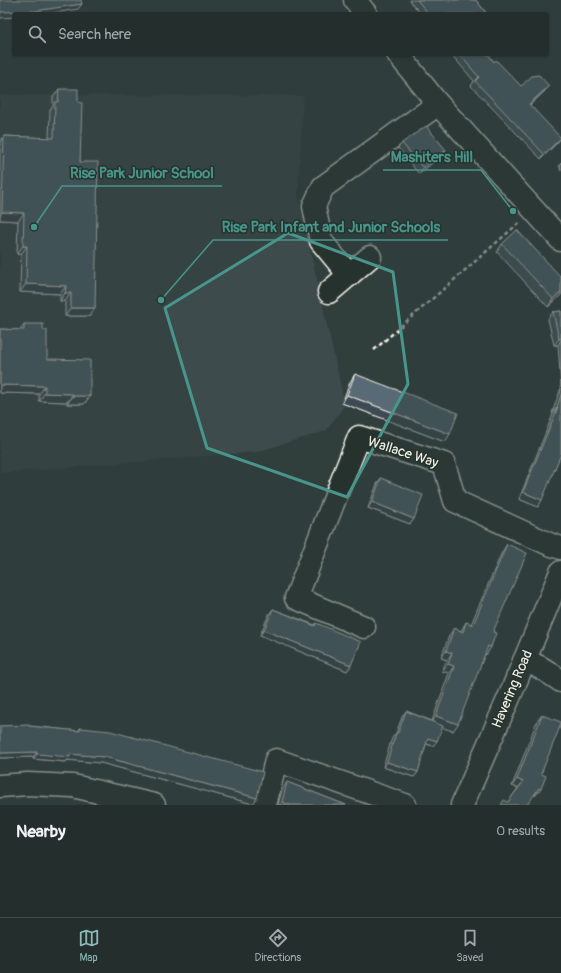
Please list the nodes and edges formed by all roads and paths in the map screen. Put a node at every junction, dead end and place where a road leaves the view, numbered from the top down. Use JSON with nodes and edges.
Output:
{"nodes":[{"id":1,"x":355,"y":0,"type":"edge"},
{"id":2,"x":364,"y":12,"type":"edge"},
{"id":3,"x":400,"y":56,"type":"edge"},
{"id":4,"x":438,"y":104,"type":"junction"},
{"id":5,"x":534,"y":210,"type":"junction"},
{"id":6,"x":561,"y":240,"type":"edge"},
{"id":7,"x":370,"y":257,"type":"dead end"},
{"id":8,"x":349,"y":275,"type":"junction"},
{"id":9,"x":329,"y":292,"type":"dead end"},
{"id":10,"x":374,"y":350,"type":"dead end"},
{"id":11,"x":561,"y":548,"type":"edge"},
{"id":12,"x":561,"y":572,"type":"edge"},
{"id":13,"x":364,"y":627,"type":"dead end"},
{"id":14,"x":524,"y":661,"type":"junction"},
{"id":15,"x":561,"y":682,"type":"edge"},
{"id":16,"x":0,"y":786,"type":"edge"},
{"id":17,"x":405,"y":804,"type":"edge"},
{"id":18,"x":154,"y":805,"type":"edge"},
{"id":19,"x":264,"y":805,"type":"edge"},
{"id":20,"x":462,"y":805,"type":"edge"}],
"edges":[{"from":1,"to":2,"type":"street"},
{"from":3,"to":4,"type":"street"},
{"from":4,"to":5,"type":"street"},
{"from":4,"to":8,"type":"street"},
{"from":5,"to":6,"type":"street"},
{"from":5,"to":10,"type":"path"},
{"from":7,"to":8,"type":"street"},
{"from":8,"to":9,"type":"street"},
{"from":11,"to":13,"type":"street","name":"Wallace Way"},
{"from":12,"to":14,"type":"street","name":"Havering Road"},
{"from":14,"to":15,"type":"street"},
{"from":14,"to":20,"type":"street","name":"Havering Road"},
{"from":16,"to":18,"type":"street"},
{"from":17,"to":19,"type":"street"}]}
